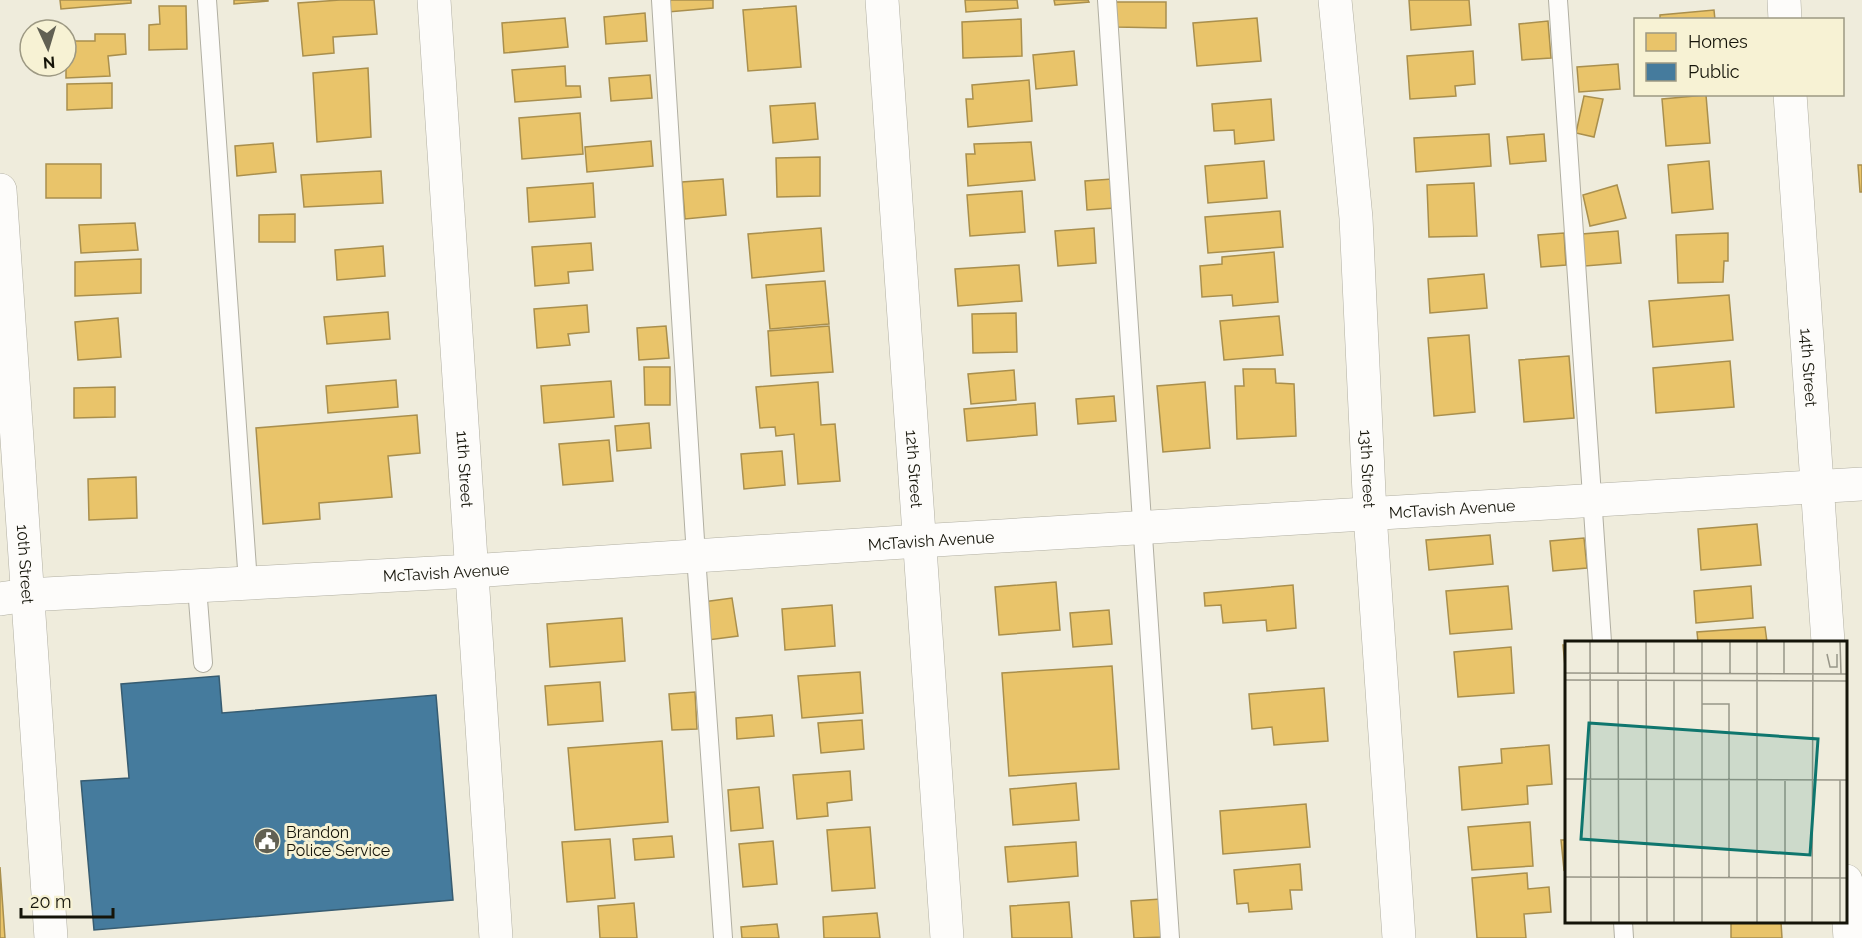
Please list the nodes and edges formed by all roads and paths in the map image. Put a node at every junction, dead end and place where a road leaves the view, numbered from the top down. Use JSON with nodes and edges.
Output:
{"nodes":[{"id":1,"x":207,"y":0,"type":"edge"},
{"id":2,"x":434,"y":0,"type":"edge"},
{"id":3,"x":662,"y":0,"type":"edge"},
{"id":4,"x":882,"y":0,"type":"edge"},
{"id":5,"x":1107,"y":0,"type":"edge"},
{"id":6,"x":1335,"y":0,"type":"edge"},
{"id":7,"x":1558,"y":0,"type":"edge"},
{"id":8,"x":1784,"y":0,"type":"edge"},
{"id":9,"x":1785,"y":18,"type":"edge"},
{"id":10,"x":1790,"y":96,"type":"edge"},
{"id":11,"x":0,"y":190,"type":"edge"},
{"id":12,"x":1862,"y":484,"type":"edge"},
{"id":13,"x":1817,"y":487,"type":"junction"},
{"id":14,"x":1592,"y":500,"type":"junction"},
{"id":15,"x":1370,"y":514,"type":"junction"},
{"id":16,"x":1143,"y":528,"type":"junction"},
{"id":17,"x":919,"y":541,"type":"junction"},
{"id":18,"x":696,"y":556,"type":"junction"},
{"id":19,"x":471,"y":571,"type":"junction"},
{"id":20,"x":248,"y":583,"type":"junction"},
{"id":21,"x":197,"y":587,"type":"junction"},
{"id":22,"x":13,"y":597,"type":"edge"},
{"id":23,"x":1602,"y":641,"type":"edge"},
{"id":24,"x":1828,"y":641,"type":"edge"},
{"id":25,"x":203,"y":663,"type":"dead end"},
{"id":26,"x":1847,"y":903,"type":"edge"},
{"id":27,"x":1623,"y":923,"type":"edge"},
{"id":28,"x":51,"y":938,"type":"edge"},
{"id":29,"x":496,"y":938,"type":"edge"},
{"id":30,"x":723,"y":938,"type":"edge"},
{"id":31,"x":947,"y":938,"type":"edge"},
{"id":32,"x":1170,"y":938,"type":"edge"},
{"id":33,"x":1399,"y":938,"type":"edge"},
{"id":34,"x":1624,"y":938,"type":"edge"},
{"id":35,"x":1850,"y":938,"type":"edge"}],
"edges":[{"from":1,"to":20,"type":"lane"},
{"from":2,"to":19,"type":"street","name":"11th Street"},
{"from":3,"to":18,"type":"lane"},
{"from":4,"to":17,"type":"street","name":"12th Street"},
{"from":5,"to":16,"type":"lane"},
{"from":6,"to":15,"type":"street","name":"13th Street"},
{"from":7,"to":14,"type":"lane"},
{"from":8,"to":9,"type":"street"},
{"from":10,"to":13,"type":"street","name":"14th Street"},
{"from":11,"to":22,"type":"street","name":"10th Street"},
{"from":12,"to":13,"type":"street","name":"McTavish Avenue"},
{"from":13,"to":14,"type":"street","name":"McTavish Avenue"},
{"from":13,"to":24,"type":"street","name":"14th Street"},
{"from":14,"to":15,"type":"street","name":"McTavish Avenue"},
{"from":14,"to":23,"type":"lane"},
{"from":15,"to":16,"type":"street","name":"McTavish Avenue"},
{"from":15,"to":33,"type":"street","name":"13th Street"},
{"from":16,"to":17,"type":"street","name":"McTavish Avenue"},
{"from":16,"to":32,"type":"lane"},
{"from":17,"to":18,"type":"street","name":"McTavish Avenue"},
{"from":17,"to":31,"type":"street","name":"12th Street"},
{"from":18,"to":19,"type":"street","name":"McTavish Avenue"},
{"from":18,"to":30,"type":"lane"},
{"from":19,"to":20,"type":"street","name":"McTavish Avenue"},
{"from":19,"to":29,"type":"street","name":"11th Street"},
{"from":20,"to":21,"type":"street","name":"McTavish Avenue"},
{"from":21,"to":22,"type":"street","name":"McTavish Avenue"},
{"from":21,"to":25,"type":"lane"},
{"from":22,"to":28,"type":"street","name":"10th Street"},
{"from":26,"to":35,"type":"street"},
{"from":27,"to":34,"type":"lane"}]}
